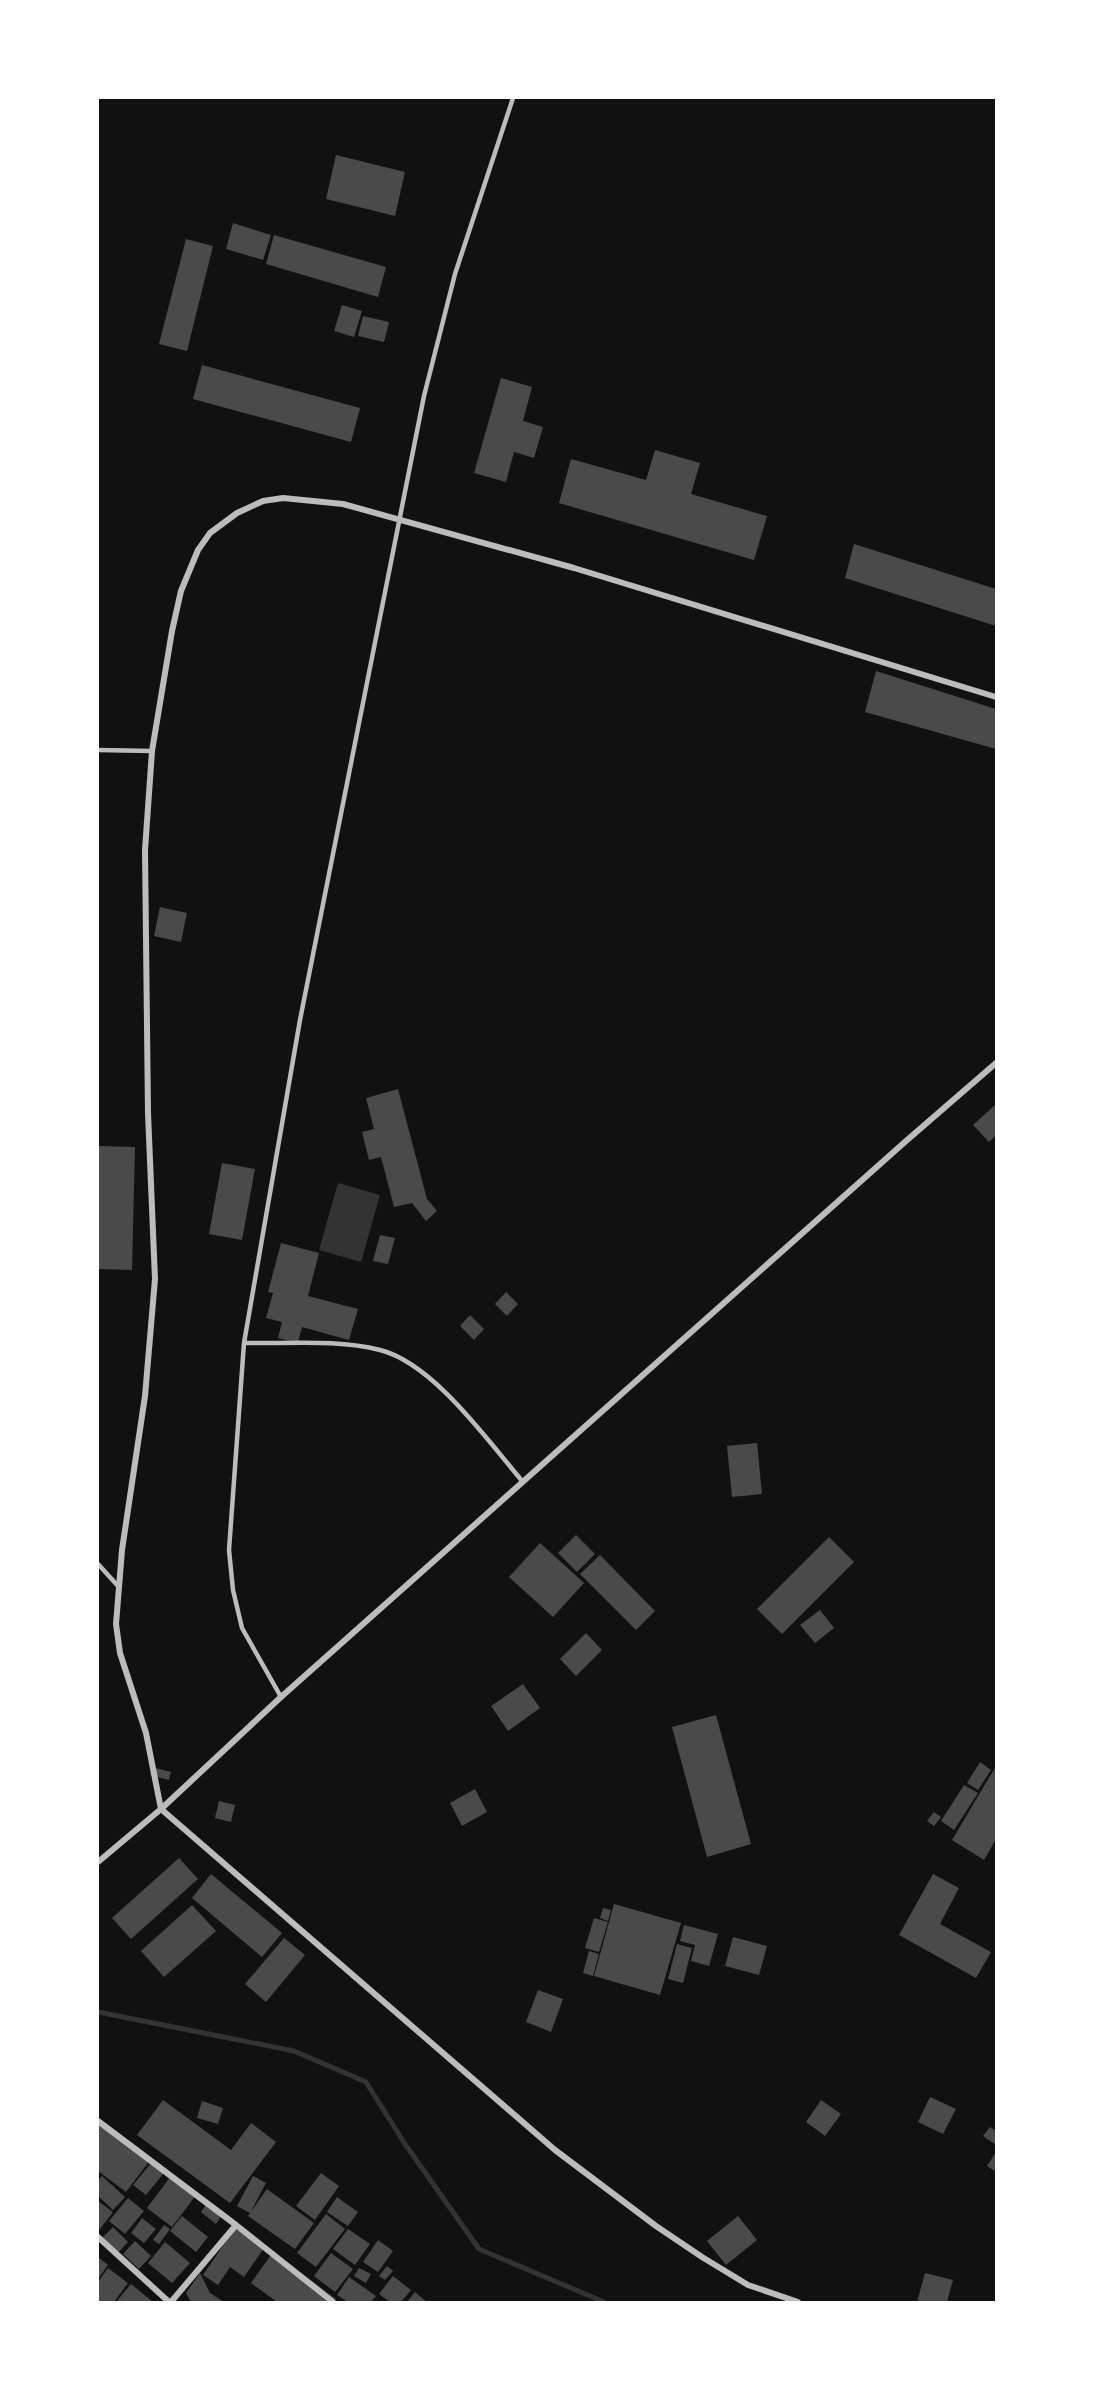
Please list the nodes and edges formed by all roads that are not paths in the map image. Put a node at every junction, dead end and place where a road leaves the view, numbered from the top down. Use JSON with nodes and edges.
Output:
{"nodes":[{"id":1,"x":513,"y":98,"type":"edge"},
{"id":2,"x":400,"y":520,"type":"junction"},
{"id":3,"x":996,"y":697,"type":"edge"},
{"id":4,"x":98,"y":750,"type":"edge"},
{"id":5,"x":152,"y":751,"type":"junction"},
{"id":6,"x":996,"y":1064,"type":"edge"},
{"id":7,"x":244,"y":1343,"type":"junction"},
{"id":8,"x":523,"y":1482,"type":"junction"},
{"id":9,"x":98,"y":1564,"type":"edge"},
{"id":10,"x":118,"y":1586,"type":"junction"},
{"id":11,"x":281,"y":1697,"type":"junction"},
{"id":12,"x":161,"y":1809,"type":"junction"},
{"id":13,"x":98,"y":1862,"type":"edge"},
{"id":14,"x":98,"y":2121,"type":"edge"},
{"id":15,"x":236,"y":2225,"type":"junction"},
{"id":16,"x":98,"y":2238,"type":"edge"},
{"id":17,"x":170,"y":2302,"type":"edge"},
{"id":18,"x":333,"y":2302,"type":"edge"},
{"id":19,"x":798,"y":2302,"type":"edge"}],
"edges":[{"from":1,"to":2,"type":"lane"},
{"from":2,"to":3,"type":"street"},
{"from":2,"to":5,"type":"street"},
{"from":2,"to":7,"type":"lane"},
{"from":4,"to":5,"type":"lane"},
{"from":5,"to":10,"type":"street"},
{"from":6,"to":8,"type":"street"},
{"from":7,"to":8,"type":"lane"},
{"from":7,"to":11,"type":"lane"},
{"from":8,"to":11,"type":"street"},
{"from":9,"to":10,"type":"lane"},
{"from":10,"to":12,"type":"street"},
{"from":11,"to":12,"type":"street"},
{"from":12,"to":13,"type":"street"},
{"from":12,"to":19,"type":"street"},
{"from":14,"to":15,"type":"street"},
{"from":15,"to":17,"type":"street"},
{"from":15,"to":18,"type":"street"},
{"from":16,"to":17,"type":"street"}]}
